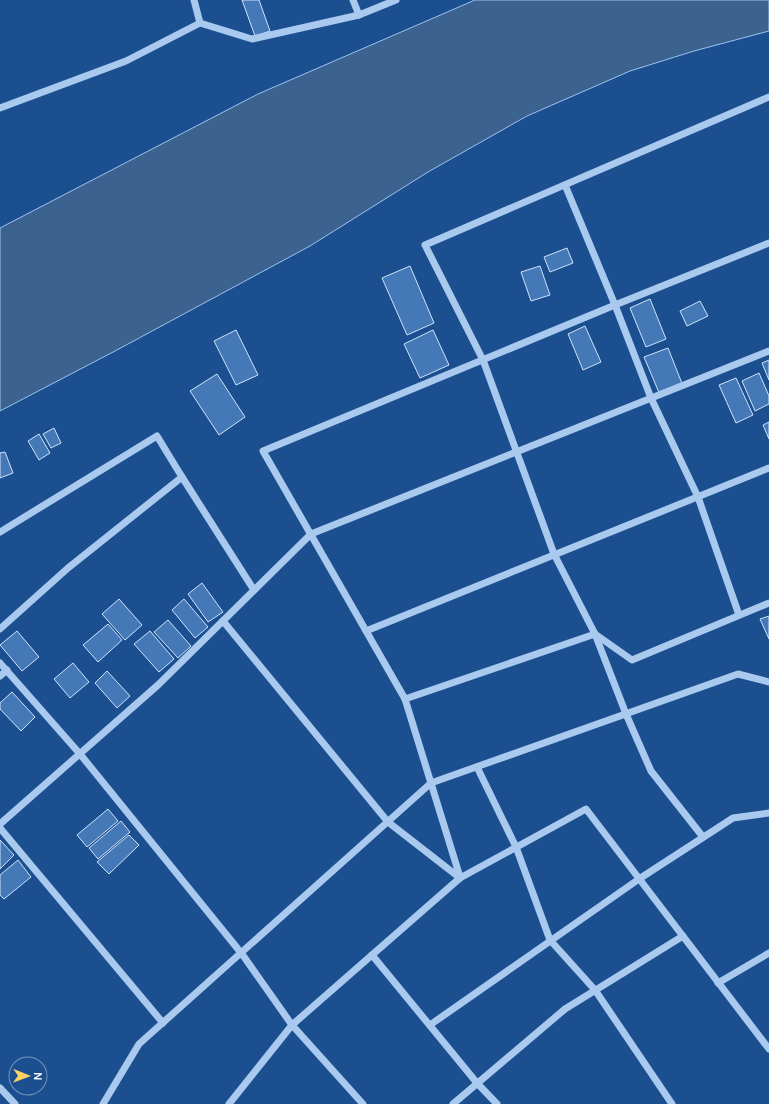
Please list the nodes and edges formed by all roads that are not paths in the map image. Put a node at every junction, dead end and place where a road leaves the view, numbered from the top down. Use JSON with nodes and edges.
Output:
{"nodes":[{"id":1,"x":194,"y":0,"type":"edge"},
{"id":2,"x":353,"y":0,"type":"edge"},
{"id":3,"x":396,"y":0,"type":"edge"},
{"id":4,"x":359,"y":15,"type":"junction"},
{"id":5,"x":200,"y":22,"type":"junction"},
{"id":6,"x":769,"y":97,"type":"edge"},
{"id":7,"x":0,"y":108,"type":"edge"},
{"id":8,"x":565,"y":185,"type":"junction"},
{"id":9,"x":769,"y":243,"type":"edge"},
{"id":10,"x":615,"y":305,"type":"junction"},
{"id":11,"x":769,"y":351,"type":"edge"},
{"id":12,"x":483,"y":360,"type":"junction"},
{"id":13,"x":651,"y":398,"type":"junction"},
{"id":14,"x":517,"y":452,"type":"junction"},
{"id":15,"x":769,"y":468,"type":"edge"},
{"id":16,"x":182,"y":477,"type":"junction"},
{"id":17,"x":698,"y":497,"type":"junction"},
{"id":18,"x":0,"y":532,"type":"edge"},
{"id":19,"x":311,"y":534,"type":"junction"},
{"id":20,"x":554,"y":554,"type":"junction"},
{"id":21,"x":254,"y":590,"type":"junction"},
{"id":22,"x":769,"y":603,"type":"edge"},
{"id":23,"x":739,"y":615,"type":"junction"},
{"id":24,"x":223,"y":621,"type":"junction"},
{"id":25,"x":0,"y":629,"type":"edge"},
{"id":26,"x":366,"y":631,"type":"junction"},
{"id":27,"x":596,"y":634,"type":"junction"},
{"id":28,"x":0,"y":662,"type":"edge"},
{"id":29,"x":7,"y":670,"type":"junction"},
{"id":30,"x":0,"y":676,"type":"edge"},
{"id":31,"x":769,"y":682,"type":"edge"},
{"id":32,"x":405,"y":699,"type":"junction"},
{"id":33,"x":626,"y":714,"type":"junction"},
{"id":34,"x":80,"y":754,"type":"junction"},
{"id":35,"x":477,"y":767,"type":"junction"},
{"id":36,"x":431,"y":783,"type":"junction"},
{"id":37,"x":769,"y":813,"type":"edge"},
{"id":38,"x":388,"y":822,"type":"junction"},
{"id":39,"x":0,"y":824,"type":"edge"},
{"id":40,"x":0,"y":828,"type":"edge"},
{"id":41,"x":704,"y":837,"type":"junction"},
{"id":42,"x":516,"y":847,"type":"junction"},
{"id":43,"x":460,"y":878,"type":"junction"},
{"id":44,"x":639,"y":879,"type":"junction"},
{"id":45,"x":682,"y":936,"type":"junction"},
{"id":46,"x":550,"y":940,"type":"junction"},
{"id":47,"x":769,"y":953,"type":"edge"},
{"id":48,"x":242,"y":954,"type":"junction"},
{"id":49,"x":372,"y":955,"type":"junction"},
{"id":50,"x":718,"y":983,"type":"junction"},
{"id":51,"x":595,"y":990,"type":"junction"},
{"id":52,"x":163,"y":1023,"type":"junction"},
{"id":53,"x":430,"y":1024,"type":"junction"},
{"id":54,"x":292,"y":1025,"type":"junction"},
{"id":55,"x":769,"y":1049,"type":"edge"},
{"id":56,"x":477,"y":1083,"type":"junction"},
{"id":57,"x":0,"y":1088,"type":"edge"},
{"id":58,"x":14,"y":1104,"type":"edge"},
{"id":59,"x":103,"y":1104,"type":"edge"},
{"id":60,"x":229,"y":1104,"type":"edge"},
{"id":61,"x":363,"y":1104,"type":"edge"},
{"id":62,"x":453,"y":1104,"type":"edge"},
{"id":63,"x":497,"y":1104,"type":"edge"},
{"id":64,"x":672,"y":1104,"type":"edge"}],
"edges":[{"from":1,"to":5,"type":"street"},
{"from":2,"to":4,"type":"street"},
{"from":3,"to":4,"type":"street"},
{"from":4,"to":5,"type":"street"},
{"from":5,"to":7,"type":"street"},
{"from":6,"to":8,"type":"street"},
{"from":8,"to":10,"type":"street"},
{"from":8,"to":12,"type":"street"},
{"from":9,"to":10,"type":"street"},
{"from":10,"to":12,"type":"street"},
{"from":10,"to":13,"type":"street"},
{"from":11,"to":13,"type":"street"},
{"from":12,"to":14,"type":"street"},
{"from":12,"to":19,"type":"street"},
{"from":13,"to":14,"type":"street"},
{"from":13,"to":17,"type":"street"},
{"from":14,"to":19,"type":"street"},
{"from":14,"to":20,"type":"street"},
{"from":15,"to":17,"type":"street"},
{"from":16,"to":18,"type":"street"},
{"from":16,"to":21,"type":"street"},
{"from":16,"to":25,"type":"street"},
{"from":17,"to":20,"type":"street"},
{"from":17,"to":23,"type":"street"},
{"from":19,"to":21,"type":"street"},
{"from":19,"to":26,"type":"street"},
{"from":20,"to":26,"type":"street"},
{"from":20,"to":27,"type":"street"},
{"from":21,"to":24,"type":"street"},
{"from":22,"to":23,"type":"street"},
{"from":23,"to":27,"type":"street"},
{"from":24,"to":34,"type":"street"},
{"from":24,"to":38,"type":"street"},
{"from":26,"to":32,"type":"street"},
{"from":27,"to":32,"type":"street"},
{"from":27,"to":33,"type":"street"},
{"from":28,"to":29,"type":"street"},
{"from":29,"to":30,"type":"street"},
{"from":29,"to":34,"type":"street"},
{"from":31,"to":33,"type":"street"},
{"from":32,"to":36,"type":"street"},
{"from":33,"to":35,"type":"street"},
{"from":33,"to":41,"type":"street"},
{"from":34,"to":39,"type":"street"},
{"from":34,"to":48,"type":"street"},
{"from":35,"to":36,"type":"street"},
{"from":35,"to":42,"type":"street"},
{"from":36,"to":38,"type":"street"},
{"from":36,"to":43,"type":"street"},
{"from":37,"to":41,"type":"street"},
{"from":38,"to":43,"type":"street"},
{"from":38,"to":48,"type":"street"},
{"from":40,"to":52,"type":"street"},
{"from":41,"to":44,"type":"street"},
{"from":42,"to":43,"type":"street"},
{"from":42,"to":44,"type":"street"},
{"from":42,"to":46,"type":"street"},
{"from":43,"to":49,"type":"street"},
{"from":44,"to":45,"type":"street"},
{"from":44,"to":46,"type":"street"},
{"from":45,"to":50,"type":"street"},
{"from":45,"to":51,"type":"street"},
{"from":46,"to":51,"type":"street"},
{"from":46,"to":53,"type":"street"},
{"from":47,"to":50,"type":"street"},
{"from":48,"to":52,"type":"street"},
{"from":48,"to":54,"type":"street"},
{"from":49,"to":53,"type":"street"},
{"from":49,"to":54,"type":"street"},
{"from":50,"to":55,"type":"street"},
{"from":51,"to":56,"type":"street"},
{"from":51,"to":64,"type":"street"},
{"from":52,"to":59,"type":"street"},
{"from":53,"to":56,"type":"street"},
{"from":54,"to":60,"type":"street"},
{"from":54,"to":61,"type":"street"},
{"from":56,"to":62,"type":"street"},
{"from":56,"to":63,"type":"street"},
{"from":57,"to":58,"type":"street"}]}
